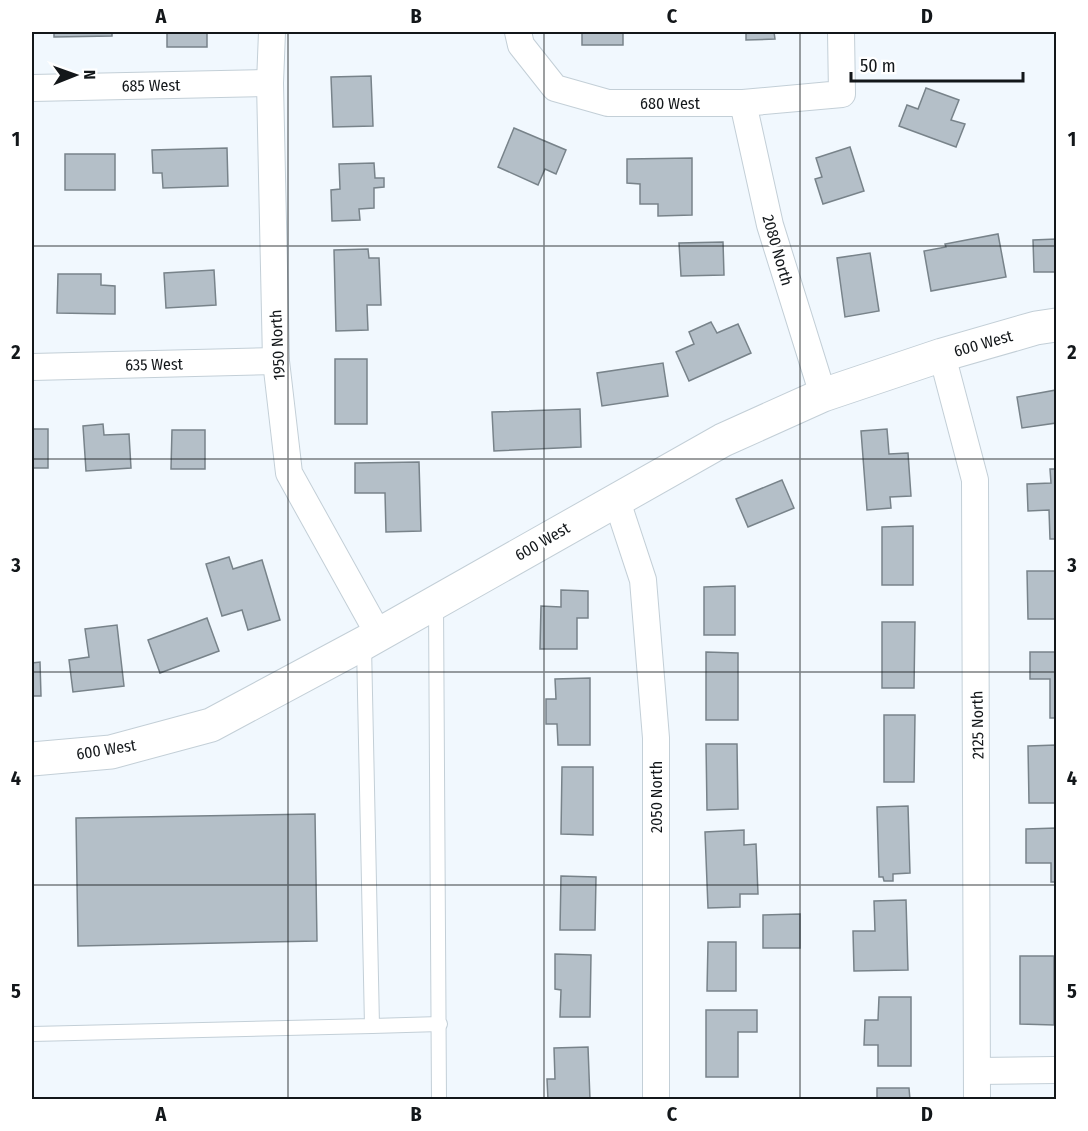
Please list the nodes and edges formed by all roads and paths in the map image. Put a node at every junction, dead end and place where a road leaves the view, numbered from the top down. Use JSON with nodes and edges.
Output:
{"nodes":[{"id":1,"x":272,"y":32,"type":"edge"},
{"id":2,"x":841,"y":32,"type":"edge"},
{"id":3,"x":519,"y":38,"type":"edge"},
{"id":4,"x":270,"y":83,"type":"junction"},
{"id":5,"x":32,"y":88,"type":"edge"},
{"id":6,"x":743,"y":103,"type":"junction"},
{"id":7,"x":1056,"y":325,"type":"edge"},
{"id":8,"x":942,"y":355,"type":"junction"},
{"id":9,"x":276,"y":361,"type":"junction"},
{"id":10,"x":32,"y":367,"type":"edge"},
{"id":11,"x":823,"y":395,"type":"junction"},
{"id":12,"x":616,"y":498,"type":"junction"},
{"id":13,"x":436,"y":602,"type":"junction"},
{"id":14,"x":372,"y":639,"type":"junction"},
{"id":15,"x":32,"y":759,"type":"edge"},
{"id":16,"x":440,"y":1024,"type":"junction"},
{"id":17,"x":372,"y":1026,"type":"junction"},
{"id":18,"x":32,"y":1034,"type":"edge"},
{"id":19,"x":1056,"y":1070,"type":"edge"},
{"id":20,"x":978,"y":1071,"type":"junction"},
{"id":21,"x":439,"y":1100,"type":"edge"},
{"id":22,"x":656,"y":1100,"type":"edge"},
{"id":23,"x":977,"y":1100,"type":"edge"}],
"edges":[{"from":1,"to":4,"type":"street","name":"1950 North"},
{"from":2,"to":6,"type":"street","name":"680 West"},
{"from":3,"to":6,"type":"street","name":"680 West"},
{"from":4,"to":5,"type":"street","name":"685 West"},
{"from":4,"to":9,"type":"street","name":"1950 North"},
{"from":6,"to":11,"type":"street","name":"2080 North"},
{"from":7,"to":8,"type":"street","name":"600 West"},
{"from":8,"to":11,"type":"street","name":"600 West"},
{"from":8,"to":20,"type":"street","name":"2125 North"},
{"from":9,"to":10,"type":"street","name":"635 West"},
{"from":9,"to":14,"type":"street","name":"1950 North"},
{"from":11,"to":12,"type":"street","name":"600 West"},
{"from":12,"to":13,"type":"street","name":"600 West"},
{"from":12,"to":22,"type":"street","name":"2050 North"},
{"from":13,"to":14,"type":"street","name":"600 West"},
{"from":13,"to":16,"type":"lane"},
{"from":14,"to":15,"type":"street","name":"600 West"},
{"from":14,"to":17,"type":"lane"},
{"from":16,"to":17,"type":"lane"},
{"from":16,"to":21,"type":"lane"},
{"from":17,"to":18,"type":"lane"},
{"from":19,"to":20,"type":"street"},
{"from":20,"to":23,"type":"street","name":"2125 North"}]}
